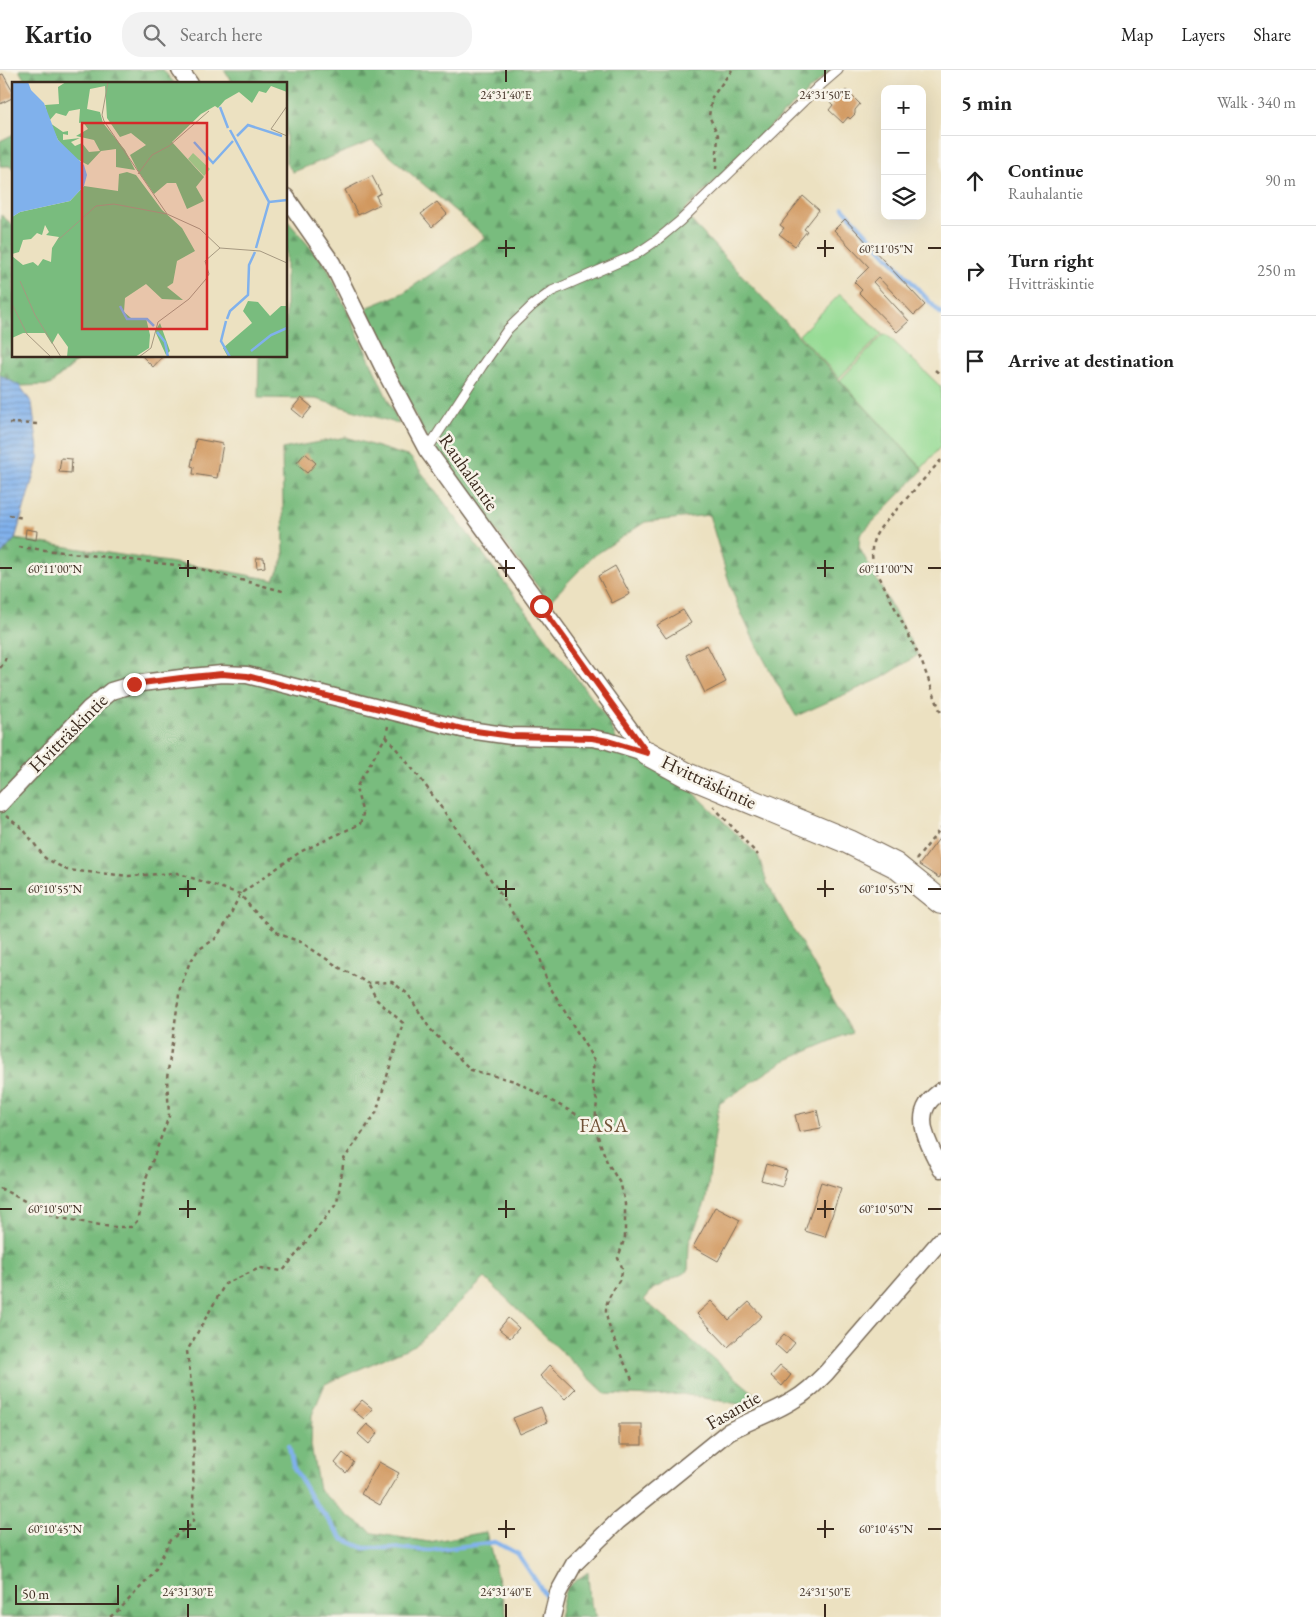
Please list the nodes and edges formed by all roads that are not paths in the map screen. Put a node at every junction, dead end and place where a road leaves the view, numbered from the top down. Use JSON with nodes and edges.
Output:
{"nodes":[{"id":1,"x":180,"y":70,"type":"edge"},
{"id":2,"x":838,"y":70,"type":"edge"},
{"id":3,"x":189,"y":82,"type":"edge"},
{"id":4,"x":288,"y":201,"type":"edge"},
{"id":5,"x":427,"y":450,"type":"junction"},
{"id":6,"x":647,"y":753,"type":"junction"},
{"id":7,"x":0,"y":804,"type":"edge"},
{"id":8,"x":941,"y":902,"type":"edge"},
{"id":9,"x":941,"y":1091,"type":"edge"},
{"id":10,"x":941,"y":1169,"type":"edge"},
{"id":11,"x":941,"y":1240,"type":"edge"},
{"id":12,"x":552,"y":1617,"type":"edge"}],
"edges":[{"from":1,"to":3,"type":"street"},
{"from":2,"to":5,"type":"lane"},
{"from":4,"to":5,"type":"street","name":"Rauhalantie"},
{"from":5,"to":6,"type":"street","name":"Rauhalantie"},
{"from":6,"to":7,"type":"street","name":"Hvitträskintie"},
{"from":6,"to":8,"type":"street","name":"Hvitträskintie"},
{"from":9,"to":10,"type":"street"},
{"from":11,"to":12,"type":"street","name":"Fasantie"}]}
